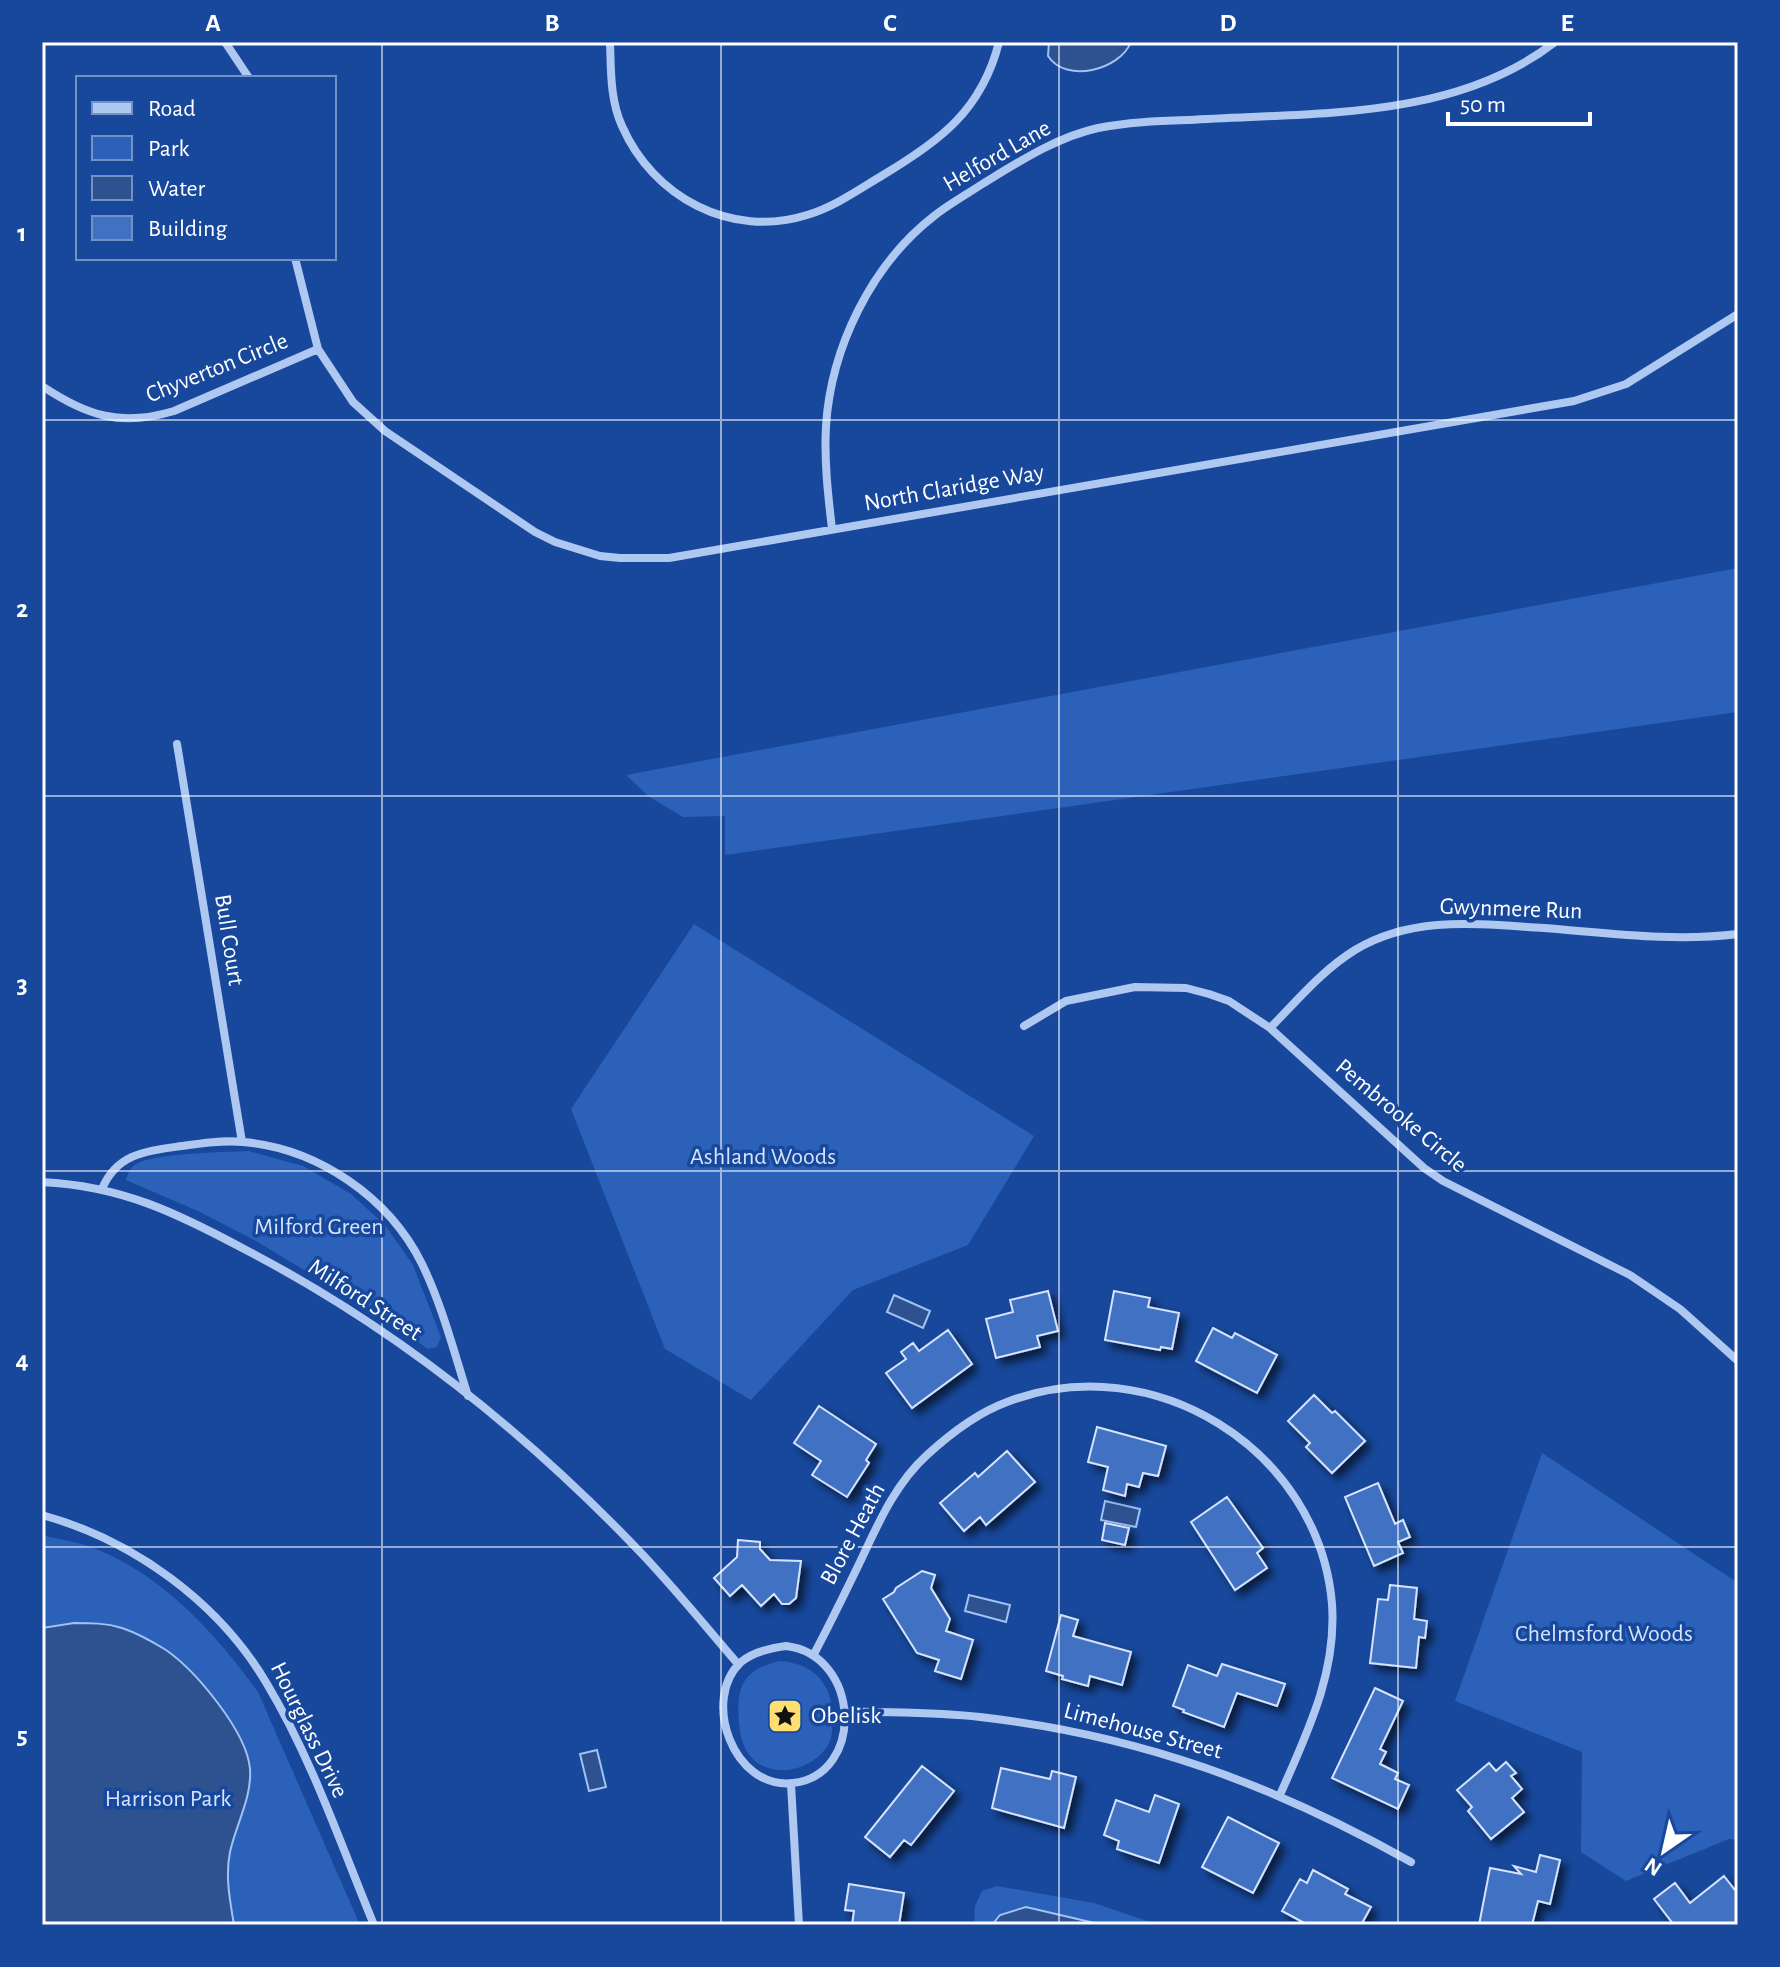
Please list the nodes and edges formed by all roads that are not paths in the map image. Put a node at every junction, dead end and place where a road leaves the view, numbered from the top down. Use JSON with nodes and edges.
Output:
{"nodes":[{"id":1,"x":225,"y":42,"type":"edge"},
{"id":2,"x":610,"y":42,"type":"edge"},
{"id":3,"x":999,"y":42,"type":"edge"},
{"id":4,"x":1555,"y":42,"type":"edge"},
{"id":5,"x":248,"y":76,"type":"edge"},
{"id":6,"x":296,"y":260,"type":"edge"},
{"id":7,"x":1738,"y":314,"type":"edge"},
{"id":8,"x":318,"y":349,"type":"junction"},
{"id":9,"x":42,"y":386,"type":"edge"},
{"id":10,"x":832,"y":529,"type":"junction"},
{"id":11,"x":177,"y":744,"type":"dead end"},
{"id":12,"x":1738,"y":934,"type":"edge"},
{"id":13,"x":1024,"y":1026,"type":"dead end"},
{"id":14,"x":1270,"y":1028,"type":"junction"},
{"id":15,"x":242,"y":1142,"type":"junction"},
{"id":16,"x":42,"y":1182,"type":"edge"},
{"id":17,"x":102,"y":1189,"type":"junction"},
{"id":18,"x":1738,"y":1361,"type":"edge"},
{"id":19,"x":469,"y":1396,"type":"junction"},
{"id":20,"x":42,"y":1515,"type":"edge"},
{"id":21,"x":814,"y":1654,"type":"junction"},
{"id":22,"x":738,"y":1664,"type":"junction"},
{"id":23,"x":845,"y":1711,"type":"junction"},
{"id":24,"x":791,"y":1784,"type":"junction"},
{"id":25,"x":1280,"y":1795,"type":"junction"},
{"id":26,"x":1411,"y":1862,"type":"dead end"},
{"id":27,"x":374,"y":1925,"type":"edge"},
{"id":28,"x":799,"y":1925,"type":"edge"}],
"edges":[{"from":1,"to":5,"type":"street"},
{"from":2,"to":3,"type":"street","name":"Helford Lane"},
{"from":4,"to":10,"type":"street","name":"Helford Lane"},
{"from":6,"to":8,"type":"street","name":"North Claridge Way"},
{"from":7,"to":10,"type":"street","name":"North Claridge Way"},
{"from":8,"to":9,"type":"street","name":"Chyverton Circle"},
{"from":8,"to":10,"type":"street","name":"North Claridge Way"},
{"from":11,"to":15,"type":"street","name":"Bull Court"},
{"from":12,"to":14,"type":"street","name":"Gwynmere Run"},
{"from":13,"to":14,"type":"street","name":"Pembrooke Circle"},
{"from":14,"to":18,"type":"street","name":"Pembrooke Circle"},
{"from":15,"to":17,"type":"street","name":"Milford Street"},
{"from":15,"to":19,"type":"street","name":"Milford Street"},
{"from":16,"to":17,"type":"street","name":"Milford Street"},
{"from":17,"to":19,"type":"street","name":"Milford Street"},
{"from":19,"to":22,"type":"street","name":"Milford Street"},
{"from":20,"to":27,"type":"street","name":"Hourglass Drive"},
{"from":21,"to":22,"type":"street"},
{"from":21,"to":23,"type":"street"},
{"from":21,"to":25,"type":"street","name":"Blore Heath"},
{"from":22,"to":24,"type":"street"},
{"from":23,"to":24,"type":"street"},
{"from":23,"to":25,"type":"street","name":"Limehouse Street"},
{"from":24,"to":28,"type":"street"},
{"from":25,"to":26,"type":"street","name":"Limehouse Street"}]}
